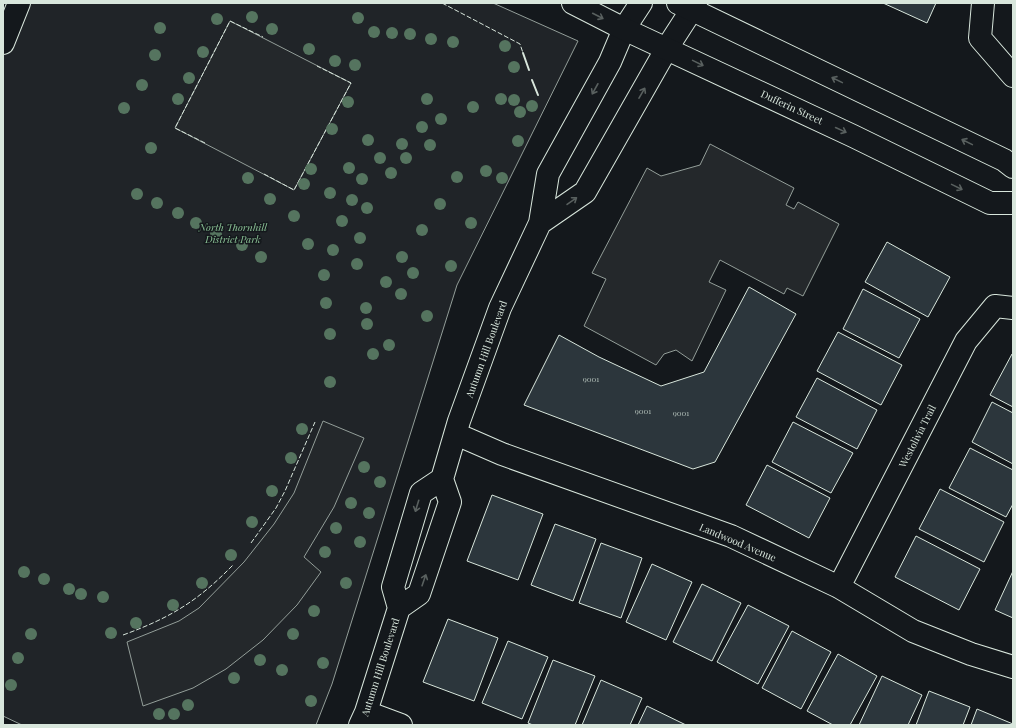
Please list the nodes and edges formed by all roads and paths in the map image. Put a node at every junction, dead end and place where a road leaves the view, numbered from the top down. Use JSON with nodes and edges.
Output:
{"nodes":[{"id":1,"x":19,"y":3,"type":"edge"},
{"id":2,"x":573,"y":3,"type":"edge"},
{"id":3,"x":641,"y":3,"type":"edge"},
{"id":4,"x":982,"y":3,"type":"edge"},
{"id":5,"x":688,"y":5,"type":"edge"},
{"id":6,"x":624,"y":29,"type":"junction"},
{"id":7,"x":3,"y":43,"type":"edge"},
{"id":8,"x":668,"y":48,"type":"junction"},
{"id":9,"x":1013,"y":76,"type":"edge"},
{"id":10,"x":1013,"y":167,"type":"edge"},
{"id":11,"x":1013,"y":204,"type":"edge"},
{"id":12,"x":540,"y":223,"type":"junction"},
{"id":13,"x":1013,"y":308,"type":"edge"},
{"id":14,"x":456,"y":434,"type":"junction"},
{"id":15,"x":442,"y":479,"type":"junction"},
{"id":16,"x":839,"y":587,"type":"junction"},
{"id":17,"x":399,"y":608,"type":"junction"},
{"id":18,"x":1013,"y":667,"type":"edge"},
{"id":19,"x":363,"y":718,"type":"edge"},
{"id":20,"x":401,"y":725,"type":"edge"}],
"edges":[{"from":1,"to":7,"type":"street"},
{"from":2,"to":6,"type":"street","name":"Dufferin Street","one_way":true},
{"from":3,"to":6,"type":"street","name":"Autumn Hill Boulevard"},
{"from":4,"to":9,"type":"street"},
{"from":5,"to":8,"type":"street"},
{"from":10,"to":5,"type":"street","one_way":true},
{"from":6,"to":8,"type":"street","name":"Dufferin Street"},
{"from":6,"to":12,"type":"street","name":"Autumn Hill Boulevard","one_way":true},
{"from":8,"to":11,"type":"street","name":"Dufferin Street","one_way":true},
{"from":12,"to":8,"type":"street","one_way":true},
{"from":12,"to":14,"type":"street","name":"Autumn Hill Boulevard"},
{"from":13,"to":16,"type":"street","name":"Westolivia Trail"},
{"from":14,"to":15,"type":"street","name":"Autumn Hill Boulevard"},
{"from":14,"to":16,"type":"street","name":"Landwood Avenue"},
{"from":15,"to":17,"type":"street","name":"Autumn Hill Boulevard","one_way":true},
{"from":17,"to":15,"type":"street","name":"Autumn Hill Boulevard","one_way":true},
{"from":16,"to":18,"type":"street","name":"Landwood Avenue"},
{"from":17,"to":19,"type":"street","name":"Autumn Hill Boulevard"},
{"from":19,"to":20,"type":"street"}]}
